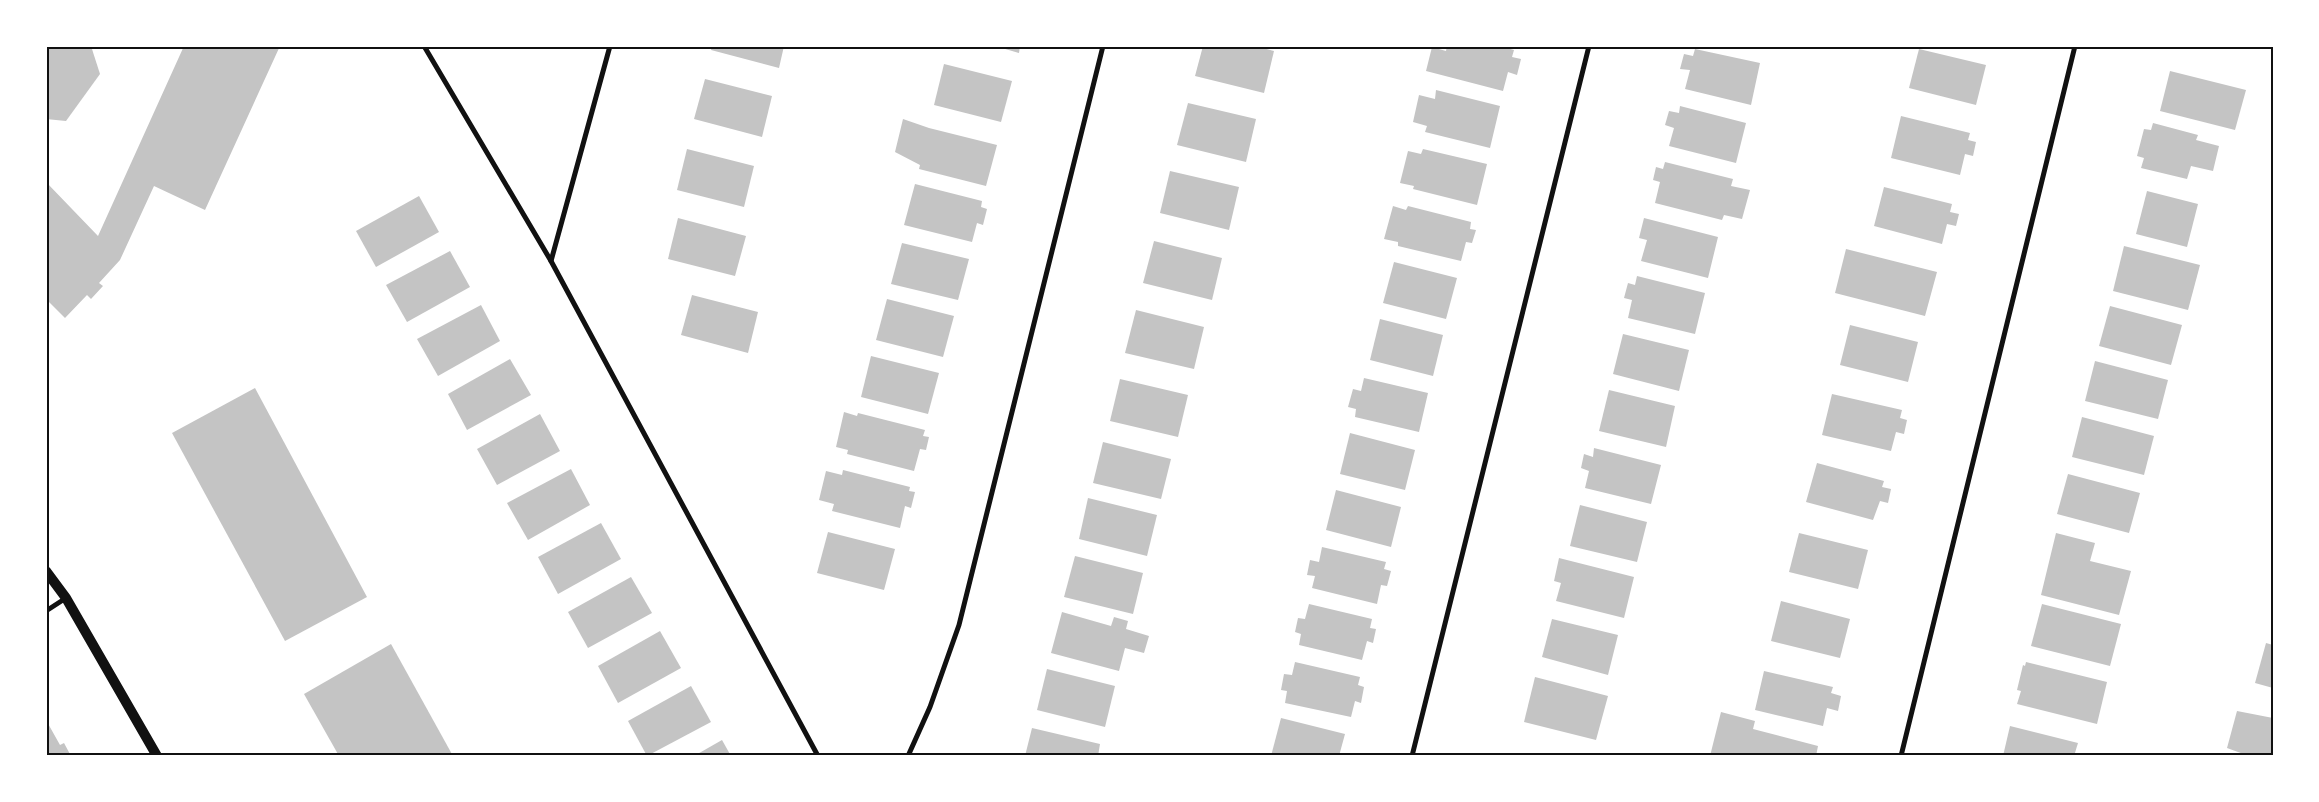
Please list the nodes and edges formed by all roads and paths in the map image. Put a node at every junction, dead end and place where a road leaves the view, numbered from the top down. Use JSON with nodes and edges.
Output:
{"nodes":[{"id":1,"x":424,"y":46,"type":"edge"},
{"id":2,"x":610,"y":46,"type":"edge"},
{"id":3,"x":1103,"y":46,"type":"edge"},
{"id":4,"x":1589,"y":46,"type":"edge"},
{"id":5,"x":2075,"y":46,"type":"edge"},
{"id":6,"x":551,"y":261,"type":"junction"},
{"id":7,"x":46,"y":571,"type":"edge"},
{"id":8,"x":66,"y":598,"type":"junction"},
{"id":9,"x":46,"y":611,"type":"edge"},
{"id":10,"x":157,"y":756,"type":"edge"},
{"id":11,"x":818,"y":756,"type":"edge"},
{"id":12,"x":908,"y":756,"type":"edge"},
{"id":13,"x":1412,"y":756,"type":"edge"},
{"id":14,"x":1901,"y":756,"type":"edge"}],
"edges":[{"from":1,"to":6,"type":"street"},
{"from":2,"to":6,"type":"street"},
{"from":3,"to":12,"type":"street"},
{"from":4,"to":13,"type":"street"},
{"from":5,"to":14,"type":"street"},
{"from":6,"to":11,"type":"street"},
{"from":7,"to":8,"type":"main road"},
{"from":8,"to":9,"type":"street"},
{"from":8,"to":10,"type":"main road"}]}
